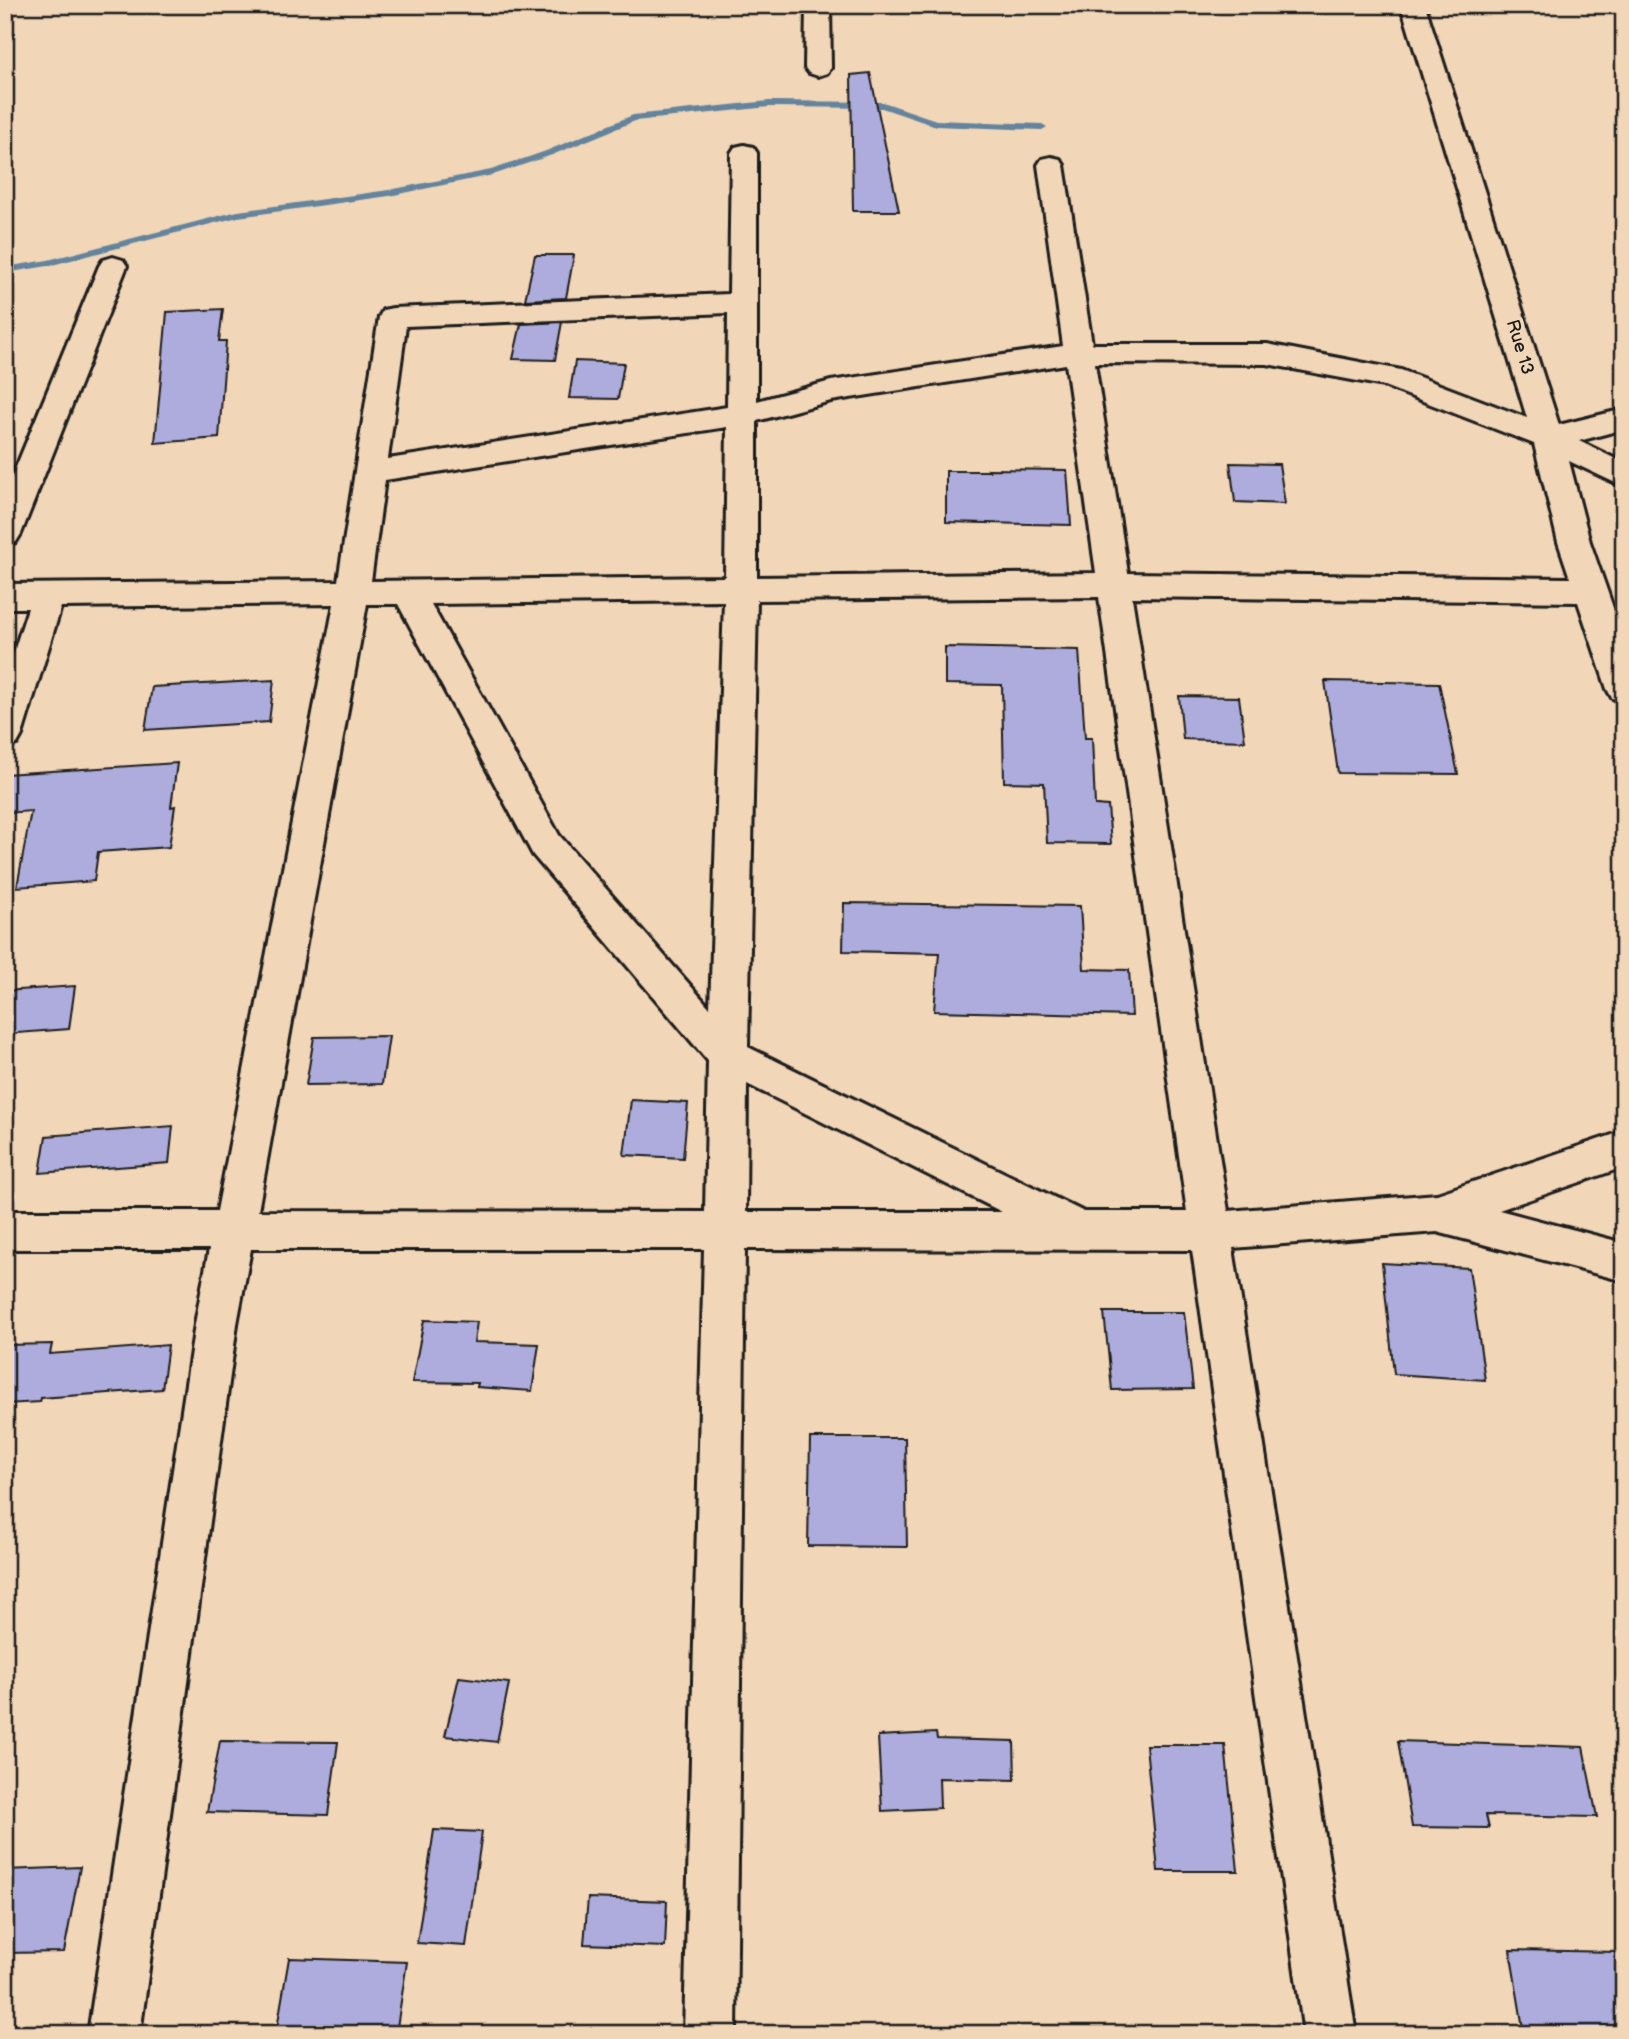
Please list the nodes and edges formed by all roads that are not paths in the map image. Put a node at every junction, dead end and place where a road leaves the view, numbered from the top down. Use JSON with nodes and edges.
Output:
{"nodes":[{"id":1,"x":818,"y":5,"type":"edge"},
{"id":2,"x":1413,"y":5,"type":"edge"},
{"id":3,"x":818,"y":68,"type":"dead end"},
{"id":4,"x":744,"y":153,"type":"dead end"},
{"id":5,"x":1051,"y":165,"type":"dead end"},
{"id":6,"x":113,"y":266,"type":"dead end"},
{"id":7,"x":743,"y":303,"type":"junction"},
{"id":8,"x":1078,"y":354,"type":"junction"},
{"id":9,"x":742,"y":415,"type":"junction"},
{"id":10,"x":1624,"y":419,"type":"edge"},
{"id":11,"x":1548,"y":438,"type":"junction"},
{"id":12,"x":371,"y":472,"type":"junction"},
{"id":13,"x":1624,"y":476,"type":"edge"},
{"id":14,"x":5,"y":534,"type":"edge"},
{"id":15,"x":1113,"y":585,"type":"junction"},
{"id":16,"x":741,"y":589,"type":"junction"},
{"id":17,"x":1589,"y":590,"type":"junction"},
{"id":18,"x":408,"y":592,"type":"junction"},
{"id":19,"x":353,"y":593,"type":"junction"},
{"id":20,"x":5,"y":596,"type":"edge"},
{"id":21,"x":48,"y":596,"type":"junction"},
{"id":22,"x":1624,"y":689,"type":"edge"},
{"id":23,"x":5,"y":735,"type":"edge"},
{"id":24,"x":727,"y":1056,"type":"junction"},
{"id":25,"x":1624,"y":1149,"type":"edge"},
{"id":26,"x":1437,"y":1213,"type":"junction"},
{"id":27,"x":1078,"y":1229,"type":"junction"},
{"id":28,"x":5,"y":1230,"type":"edge"},
{"id":29,"x":234,"y":1230,"type":"junction"},
{"id":30,"x":725,"y":1230,"type":"junction"},
{"id":31,"x":1210,"y":1231,"type":"junction"},
{"id":32,"x":1624,"y":1262,"type":"edge"},
{"id":33,"x":114,"y":2034,"type":"edge"},
{"id":34,"x":710,"y":2034,"type":"edge"},
{"id":35,"x":1330,"y":2034,"type":"edge"}],
"edges":[{"from":1,"to":3,"type":"street"},
{"from":2,"to":11,"type":"street","name":"Rue 13"},
{"from":4,"to":7,"type":"street"},
{"from":5,"to":8,"type":"street"},
{"from":6,"to":14,"type":"street"},
{"from":7,"to":9,"type":"street"},
{"from":7,"to":12,"type":"street"},
{"from":8,"to":9,"type":"street"},
{"from":8,"to":11,"type":"street"},
{"from":8,"to":15,"type":"street"},
{"from":9,"to":12,"type":"street"},
{"from":9,"to":16,"type":"street"},
{"from":10,"to":11,"type":"street"},
{"from":11,"to":13,"type":"street"},
{"from":11,"to":17,"type":"street","name":"Rue 13"},
{"from":12,"to":19,"type":"street"},
{"from":15,"to":16,"type":"street"},
{"from":15,"to":17,"type":"street"},
{"from":15,"to":31,"type":"street"},
{"from":16,"to":18,"type":"street"},
{"from":16,"to":24,"type":"street"},
{"from":17,"to":22,"type":"street","name":"Rue 13"},
{"from":18,"to":19,"type":"street"},
{"from":18,"to":24,"type":"street"},
{"from":19,"to":21,"type":"street"},
{"from":19,"to":29,"type":"street"},
{"from":20,"to":21,"type":"street"},
{"from":21,"to":23,"type":"street"},
{"from":24,"to":27,"type":"street"},
{"from":24,"to":30,"type":"street"},
{"from":25,"to":26,"type":"street"},
{"from":26,"to":31,"type":"street"},
{"from":26,"to":32,"type":"street"},
{"from":27,"to":30,"type":"street"},
{"from":27,"to":31,"type":"street"},
{"from":28,"to":29,"type":"street"},
{"from":29,"to":30,"type":"street"},
{"from":29,"to":33,"type":"street"},
{"from":30,"to":34,"type":"street"},
{"from":31,"to":35,"type":"street"}]}
